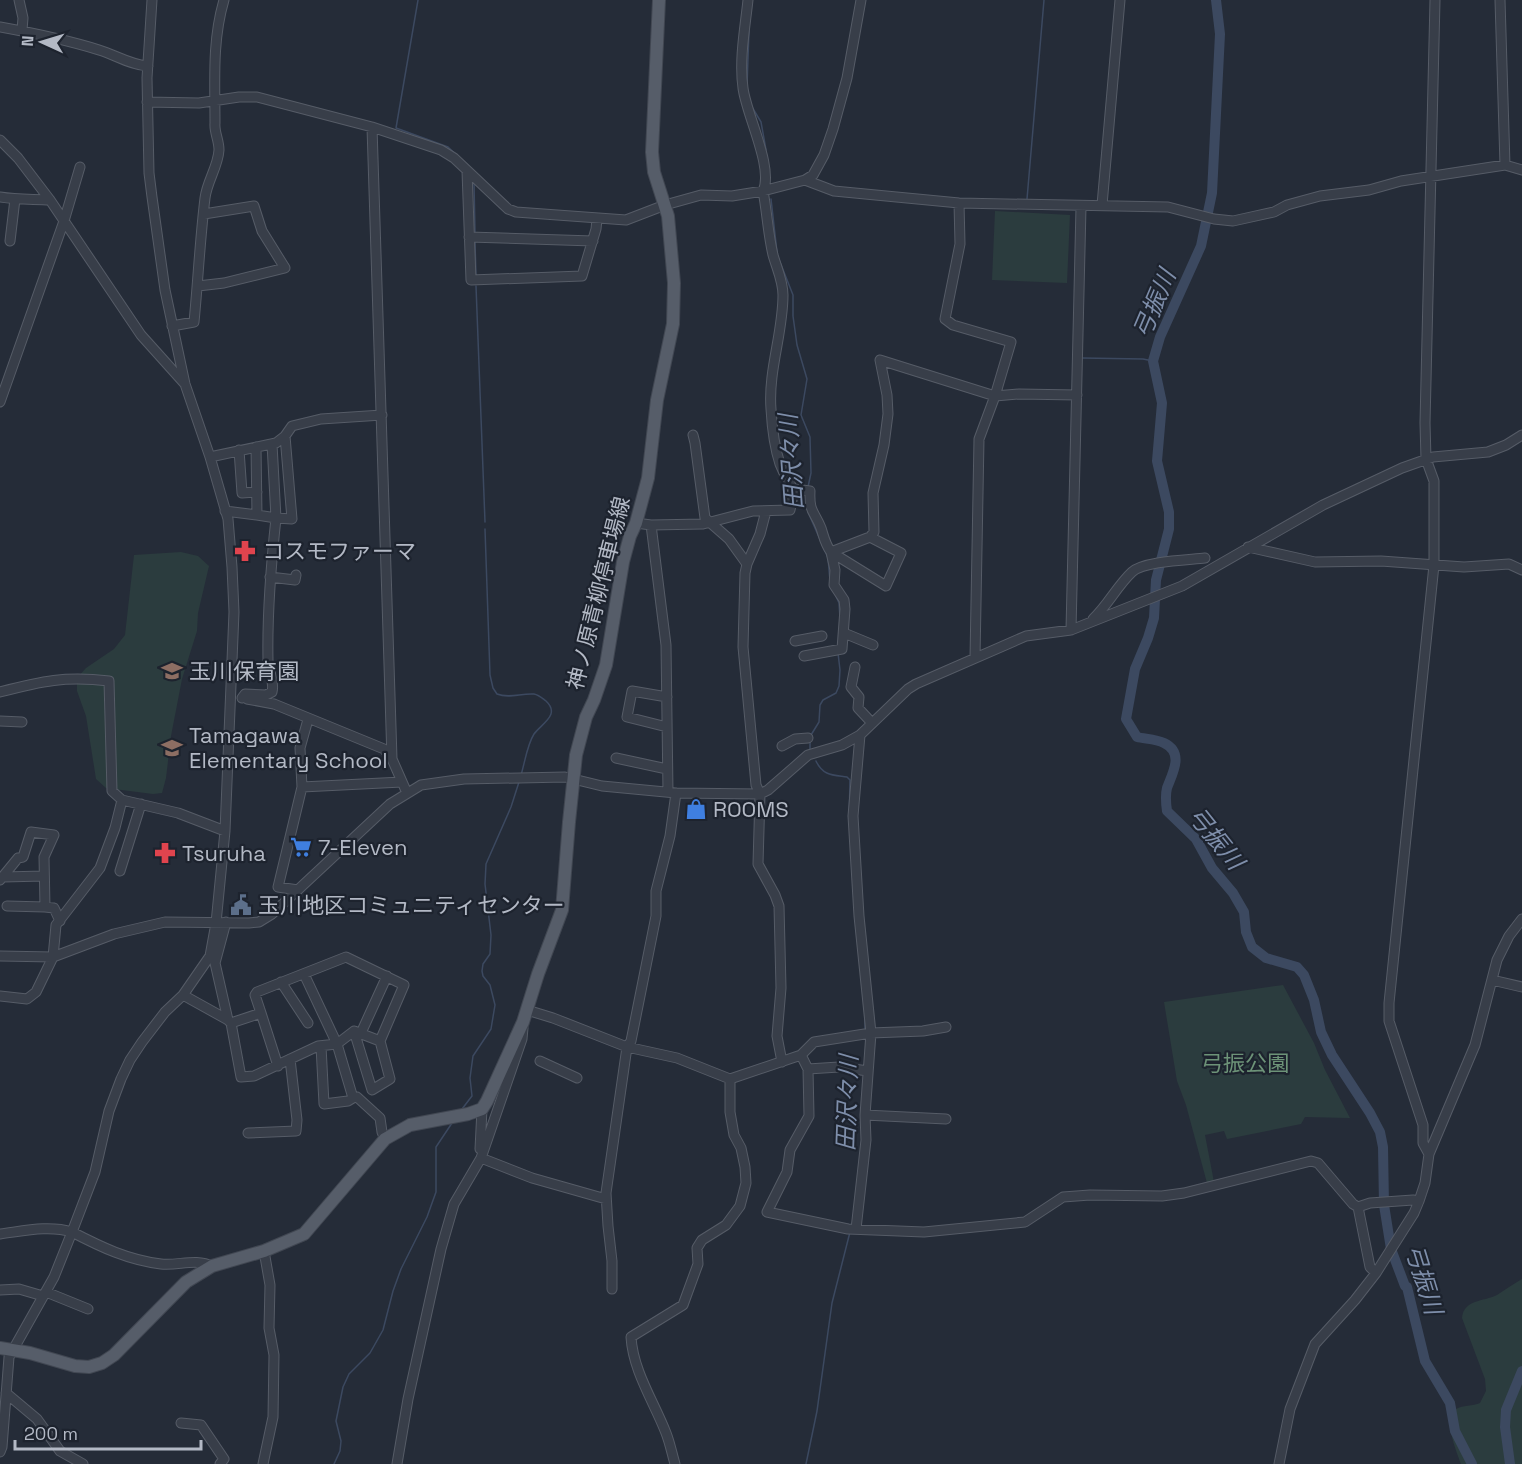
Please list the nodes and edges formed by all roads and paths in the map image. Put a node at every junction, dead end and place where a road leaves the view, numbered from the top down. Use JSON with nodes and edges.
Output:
{"nodes":[{"id":1,"x":19,"y":0,"type":"edge"},
{"id":2,"x":152,"y":0,"type":"edge"},
{"id":3,"x":224,"y":0,"type":"edge"},
{"id":4,"x":659,"y":0,"type":"edge"},
{"id":5,"x":748,"y":0,"type":"edge"},
{"id":6,"x":861,"y":0,"type":"edge"},
{"id":7,"x":1120,"y":0,"type":"edge"},
{"id":8,"x":1435,"y":0,"type":"edge"},
{"id":9,"x":1500,"y":0,"type":"edge"},
{"id":10,"x":0,"y":27,"type":"edge"},
{"id":11,"x":22,"y":30,"type":"junction"},
{"id":12,"x":148,"y":66,"type":"junction"},
{"id":13,"x":215,"y":100,"type":"junction"},
{"id":14,"x":147,"y":102,"type":"junction"},
{"id":15,"x":372,"y":127,"type":"junction"},
{"id":16,"x":0,"y":140,"type":"edge"},
{"id":17,"x":1505,"y":165,"type":"junction"},
{"id":18,"x":80,"y":166,"type":"dead end"},
{"id":19,"x":1522,"y":170,"type":"edge"},
{"id":20,"x":472,"y":176,"type":"junction"},
{"id":21,"x":1432,"y":176,"type":"junction"},
{"id":22,"x":805,"y":180,"type":"junction"},
{"id":23,"x":763,"y":191,"type":"junction"},
{"id":24,"x":0,"y":197,"type":"edge"},
{"id":25,"x":15,"y":200,"type":"junction"},
{"id":26,"x":50,"y":200,"type":"junction"},
{"id":27,"x":959,"y":203,"type":"junction"},
{"id":28,"x":665,"y":205,"type":"junction"},
{"id":29,"x":1102,"y":205,"type":"junction"},
{"id":30,"x":1081,"y":207,"type":"junction"},
{"id":31,"x":204,"y":213,"type":"junction"},
{"id":32,"x":597,"y":219,"type":"junction"},
{"id":33,"x":64,"y":221,"type":"junction"},
{"id":34,"x":469,"y":237,"type":"junction"},
{"id":35,"x":10,"y":241,"type":"dead end"},
{"id":36,"x":593,"y":241,"type":"junction"},
{"id":37,"x":198,"y":286,"type":"junction"},
{"id":38,"x":172,"y":326,"type":"junction"},
{"id":39,"x":185,"y":384,"type":"junction"},
{"id":40,"x":1077,"y":395,"type":"junction"},
{"id":41,"x":995,"y":396,"type":"junction"},
{"id":42,"x":0,"y":402,"type":"edge"},
{"id":43,"x":382,"y":415,"type":"junction"},
{"id":44,"x":693,"y":435,"type":"dead end"},
{"id":45,"x":1522,"y":435,"type":"edge"},
{"id":46,"x":285,"y":436,"type":"junction"},
{"id":47,"x":272,"y":444,"type":"junction"},
{"id":48,"x":256,"y":447,"type":"junction"},
{"id":49,"x":239,"y":450,"type":"junction"},
{"id":50,"x":210,"y":456,"type":"junction"},
{"id":51,"x":1426,"y":459,"type":"junction"},
{"id":52,"x":258,"y":481,"type":"junction"},
{"id":53,"x":274,"y":481,"type":"junction"},
{"id":54,"x":802,"y":490,"type":"junction"},
{"id":55,"x":257,"y":492,"type":"junction"},
{"id":56,"x":225,"y":511,"type":"junction"},
{"id":57,"x":766,"y":511,"type":"junction"},
{"id":58,"x":257,"y":515,"type":"junction"},
{"id":59,"x":276,"y":518,"type":"junction"},
{"id":60,"x":710,"y":522,"type":"junction"},
{"id":61,"x":636,"y":523,"type":"junction"},
{"id":62,"x":651,"y":525,"type":"junction"},
{"id":63,"x":870,"y":537,"type":"junction"},
{"id":64,"x":1248,"y":548,"type":"junction"},
{"id":65,"x":831,"y":552,"type":"junction"},
{"id":66,"x":1205,"y":558,"type":"dead end"},
{"id":67,"x":747,"y":564,"type":"junction"},
{"id":68,"x":1434,"y":565,"type":"junction"},
{"id":69,"x":1522,"y":570,"type":"edge"},
{"id":70,"x":296,"y":575,"type":"dead end"},
{"id":71,"x":270,"y":577,"type":"junction"},
{"id":72,"x":1089,"y":622,"type":"junction"},
{"id":73,"x":1071,"y":630,"type":"junction"},
{"id":74,"x":844,"y":633,"type":"junction"},
{"id":75,"x":822,"y":636,"type":"dead end"},
{"id":76,"x":795,"y":640,"type":"dead end"},
{"id":77,"x":873,"y":645,"type":"dead end"},
{"id":78,"x":804,"y":656,"type":"dead end"},
{"id":79,"x":975,"y":658,"type":"junction"},
{"id":80,"x":855,"y":667,"type":"dead end"},
{"id":81,"x":0,"y":692,"type":"edge"},
{"id":82,"x":230,"y":697,"type":"junction"},
{"id":83,"x":667,"y":697,"type":"junction"},
{"id":84,"x":242,"y":698,"type":"junction"},
{"id":85,"x":0,"y":721,"type":"edge"},
{"id":86,"x":22,"y":722,"type":"dead end"},
{"id":87,"x":307,"y":723,"type":"dead end"},
{"id":88,"x":872,"y":723,"type":"junction"},
{"id":89,"x":667,"y":727,"type":"junction"},
{"id":90,"x":860,"y":735,"type":"junction"},
{"id":91,"x":808,"y":738,"type":"dead end"},
{"id":92,"x":782,"y":746,"type":"dead end"},
{"id":93,"x":616,"y":758,"type":"dead end"},
{"id":94,"x":392,"y":759,"type":"junction"},
{"id":95,"x":667,"y":769,"type":"junction"},
{"id":96,"x":573,"y":777,"type":"junction"},
{"id":97,"x":402,"y":782,"type":"junction"},
{"id":98,"x":302,"y":787,"type":"junction"},
{"id":99,"x":407,"y":792,"type":"junction"},
{"id":100,"x":672,"y":793,"type":"junction"},
{"id":101,"x":760,"y":794,"type":"junction"},
{"id":102,"x":122,"y":800,"type":"junction"},
{"id":103,"x":141,"y":804,"type":"junction"},
{"id":104,"x":225,"y":831,"type":"junction"},
{"id":105,"x":120,"y":871,"type":"dead end"},
{"id":106,"x":44,"y":876,"type":"junction"},
{"id":107,"x":2,"y":878,"type":"edge"},
{"id":108,"x":298,"y":890,"type":"junction"},
{"id":109,"x":7,"y":906,"type":"dead end"},
{"id":110,"x":45,"y":907,"type":"junction"},
{"id":111,"x":1522,"y":919,"type":"edge"},
{"id":112,"x":60,"y":921,"type":"junction"},
{"id":113,"x":221,"y":922,"type":"junction"},
{"id":114,"x":0,"y":956,"type":"edge"},
{"id":115,"x":53,"y":957,"type":"junction"},
{"id":116,"x":304,"y":975,"type":"junction"},
{"id":117,"x":387,"y":976,"type":"junction"},
{"id":118,"x":1492,"y":980,"type":"junction"},
{"id":119,"x":281,"y":982,"type":"junction"},
{"id":120,"x":1522,"y":987,"type":"edge"},
{"id":121,"x":183,"y":994,"type":"junction"},
{"id":122,"x":0,"y":996,"type":"edge"},
{"id":123,"x":261,"y":1013,"type":"junction"},
{"id":124,"x":525,"y":1016,"type":"junction"},
{"id":125,"x":230,"y":1022,"type":"junction"},
{"id":126,"x":308,"y":1023,"type":"dead end"},
{"id":127,"x":945,"y":1027,"type":"dead end"},
{"id":128,"x":358,"y":1032,"type":"junction"},
{"id":129,"x":867,"y":1034,"type":"junction"},
{"id":130,"x":380,"y":1041,"type":"junction"},
{"id":131,"x":337,"y":1044,"type":"junction"},
{"id":132,"x":321,"y":1046,"type":"junction"},
{"id":133,"x":627,"y":1047,"type":"junction"},
{"id":134,"x":801,"y":1055,"type":"junction"},
{"id":135,"x":290,"y":1059,"type":"junction"},
{"id":136,"x":540,"y":1061,"type":"dead end"},
{"id":137,"x":782,"y":1062,"type":"junction"},
{"id":138,"x":278,"y":1066,"type":"junction"},
{"id":139,"x":808,"y":1069,"type":"junction"},
{"id":140,"x":866,"y":1071,"type":"junction"},
{"id":141,"x":577,"y":1078,"type":"dead end"},
{"id":142,"x":730,"y":1079,"type":"junction"},
{"id":143,"x":353,"y":1098,"type":"junction"},
{"id":144,"x":482,"y":1109,"type":"junction"},
{"id":145,"x":865,"y":1115,"type":"junction"},
{"id":146,"x":946,"y":1119,"type":"dead end"},
{"id":147,"x":248,"y":1133,"type":"dead end"},
{"id":148,"x":385,"y":1139,"type":"junction"},
{"id":149,"x":1429,"y":1154,"type":"junction"},
{"id":150,"x":481,"y":1158,"type":"junction"},
{"id":151,"x":606,"y":1199,"type":"junction"},
{"id":152,"x":1419,"y":1201,"type":"junction"},
{"id":153,"x":1358,"y":1207,"type":"junction"},
{"id":154,"x":853,"y":1229,"type":"junction"},
{"id":155,"x":72,"y":1232,"type":"junction"},
{"id":156,"x":0,"y":1234,"type":"edge"},
{"id":157,"x":264,"y":1251,"type":"junction"},
{"id":158,"x":212,"y":1266,"type":"junction"},
{"id":159,"x":1376,"y":1273,"type":"junction"},
{"id":160,"x":612,"y":1289,"type":"dead end"},
{"id":161,"x":0,"y":1290,"type":"edge"},
{"id":162,"x":45,"y":1294,"type":"junction"},
{"id":163,"x":88,"y":1309,"type":"dead end"},
{"id":164,"x":6,"y":1349,"type":"edge"},
{"id":165,"x":6,"y":1393,"type":"junction"},
{"id":166,"x":181,"y":1423,"type":"dead end"},
{"id":167,"x":0,"y":1452,"type":"edge"},
{"id":168,"x":83,"y":1464,"type":"edge"},
{"id":169,"x":220,"y":1464,"type":"edge"},
{"id":170,"x":263,"y":1464,"type":"edge"},
{"id":171,"x":397,"y":1464,"type":"edge"},
{"id":172,"x":675,"y":1464,"type":"edge"},
{"id":173,"x":1279,"y":1464,"type":"edge"}],
"edges":[{"from":1,"to":11,"type":"street"},
{"from":2,"to":12,"type":"street"},
{"from":3,"to":13,"type":"street"},
{"from":4,"to":28,"type":"main road","name":"神ノ原青柳停車場線"},
{"from":5,"to":23,"type":"street"},
{"from":6,"to":22,"type":"street"},
{"from":7,"to":29,"type":"street"},
{"from":8,"to":21,"type":"street"},
{"from":9,"to":17,"type":"street"},
{"from":10,"to":11,"type":"street"},
{"from":11,"to":12,"type":"street"},
{"from":12,"to":14,"type":"street"},
{"from":13,"to":14,"type":"street"},
{"from":13,"to":15,"type":"street"},
{"from":13,"to":31,"type":"street"},
{"from":14,"to":38,"type":"street"},
{"from":15,"to":20,"type":"street"},
{"from":15,"to":43,"type":"street"},
{"from":16,"to":26,"type":"street"},
{"from":17,"to":19,"type":"street"},
{"from":17,"to":21,"type":"street"},
{"from":18,"to":33,"type":"street"},
{"from":20,"to":32,"type":"street"},
{"from":20,"to":34,"type":"street"},
{"from":21,"to":29,"type":"street"},
{"from":21,"to":51,"type":"street"},
{"from":22,"to":23,"type":"street"},
{"from":22,"to":27,"type":"street"},
{"from":23,"to":28,"type":"street"},
{"from":23,"to":54,"type":"street"},
{"from":24,"to":25,"type":"street"},
{"from":25,"to":26,"type":"street"},
{"from":25,"to":35,"type":"street"},
{"from":26,"to":33,"type":"street"},
{"from":27,"to":30,"type":"street"},
{"from":27,"to":41,"type":"street"},
{"from":28,"to":32,"type":"street"},
{"from":28,"to":61,"type":"main road","name":"神ノ原青柳停車場線"},
{"from":29,"to":30,"type":"street"},
{"from":30,"to":40,"type":"street"},
{"from":31,"to":37,"type":"street"},
{"from":31,"to":37,"type":"street"},
{"from":32,"to":36,"type":"street"},
{"from":33,"to":39,"type":"street"},
{"from":33,"to":42,"type":"street"},
{"from":34,"to":36,"type":"street"},
{"from":34,"to":36,"type":"street"},
{"from":37,"to":38,"type":"street"},
{"from":38,"to":39,"type":"street"},
{"from":39,"to":50,"type":"street"},
{"from":40,"to":41,"type":"street"},
{"from":40,"to":73,"type":"street"},
{"from":41,"to":63,"type":"street"},
{"from":41,"to":79,"type":"street"},
{"from":43,"to":46,"type":"street"},
{"from":43,"to":94,"type":"street"},
{"from":44,"to":60,"type":"street"},
{"from":45,"to":51,"type":"street"},
{"from":46,"to":47,"type":"street"},
{"from":46,"to":59,"type":"street"},
{"from":47,"to":48,"type":"street"},
{"from":47,"to":53,"type":"street"},
{"from":48,"to":49,"type":"street"},
{"from":48,"to":52,"type":"street"},
{"from":49,"to":50,"type":"street"},
{"from":49,"to":55,"type":"street"},
{"from":50,"to":56,"type":"street"},
{"from":51,"to":64,"type":"street"},
{"from":51,"to":68,"type":"street"},
{"from":52,"to":53,"type":"street"},
{"from":52,"to":55,"type":"street"},
{"from":53,"to":59,"type":"street"},
{"from":54,"to":57,"type":"street"},
{"from":54,"to":65,"type":"street"},
{"from":55,"to":58,"type":"street"},
{"from":56,"to":58,"type":"street"},
{"from":56,"to":82,"type":"street"},
{"from":57,"to":60,"type":"street"},
{"from":57,"to":67,"type":"street"},
{"from":58,"to":59,"type":"street"},
{"from":59,"to":71,"type":"street"},
{"from":60,"to":62,"type":"street"},
{"from":60,"to":67,"type":"street"},
{"from":61,"to":62,"type":"street"},
{"from":61,"to":96,"type":"main road","name":"神ノ原青柳停車場線"},
{"from":62,"to":83,"type":"street"},
{"from":63,"to":65,"type":"street"},
{"from":63,"to":65,"type":"street"},
{"from":64,"to":68,"type":"street"},
{"from":64,"to":72,"type":"street"},
{"from":65,"to":74,"type":"street"},
{"from":66,"to":72,"type":"street"},
{"from":67,"to":101,"type":"street"},
{"from":68,"to":69,"type":"street"},
{"from":68,"to":149,"type":"street"},
{"from":70,"to":71,"type":"street"},
{"from":71,"to":84,"type":"street"},
{"from":72,"to":73,"type":"street"},
{"from":73,"to":79,"type":"street"},
{"from":74,"to":77,"type":"street"},
{"from":74,"to":78,"type":"street"},
{"from":75,"to":76,"type":"street"},
{"from":79,"to":88,"type":"street"},
{"from":80,"to":88,"type":"street"},
{"from":81,"to":102,"type":"street"},
{"from":82,"to":84,"type":"street"},
{"from":82,"to":104,"type":"street"},
{"from":83,"to":89,"type":"street"},
{"from":83,"to":89,"type":"street"},
{"from":84,"to":94,"type":"street"},
{"from":85,"to":86,"type":"street"},
{"from":87,"to":98,"type":"street"},
{"from":88,"to":90,"type":"street"},
{"from":89,"to":95,"type":"street"},
{"from":90,"to":101,"type":"street"},
{"from":90,"to":129,"type":"street"},
{"from":91,"to":92,"type":"street"},
{"from":93,"to":95,"type":"street"},
{"from":94,"to":97,"type":"street"},
{"from":95,"to":100,"type":"street"},
{"from":96,"to":99,"type":"street"},
{"from":96,"to":100,"type":"street"},
{"from":96,"to":124,"type":"main road","name":"神ノ原青柳停車場線"},
{"from":97,"to":98,"type":"street"},
{"from":97,"to":99,"type":"street"},
{"from":98,"to":108,"type":"street"},
{"from":99,"to":108,"type":"street"},
{"from":100,"to":101,"type":"street"},
{"from":100,"to":133,"type":"street"},
{"from":101,"to":137,"type":"street"},
{"from":102,"to":103,"type":"street"},
{"from":102,"to":112,"type":"street"},
{"from":103,"to":104,"type":"street"},
{"from":103,"to":105,"type":"street"},
{"from":104,"to":113,"type":"street"},
{"from":106,"to":107,"type":"street"},
{"from":106,"to":107,"type":"street"},
{"from":106,"to":110,"type":"street"},
{"from":108,"to":113,"type":"street"},
{"from":109,"to":110,"type":"street"},
{"from":110,"to":112,"type":"street"},
{"from":111,"to":118,"type":"street"},
{"from":112,"to":115,"type":"street"},
{"from":113,"to":115,"type":"street"},
{"from":113,"to":121,"type":"street"},
{"from":113,"to":125,"type":"street"},
{"from":114,"to":115,"type":"street"},
{"from":115,"to":122,"type":"street"},
{"from":116,"to":117,"type":"street"},
{"from":116,"to":119,"type":"street"},
{"from":116,"to":131,"type":"street"},
{"from":117,"to":128,"type":"street"},
{"from":117,"to":130,"type":"street"},
{"from":118,"to":120,"type":"street"},
{"from":118,"to":149,"type":"street"},
{"from":119,"to":123,"type":"street"},
{"from":119,"to":126,"type":"street"},
{"from":121,"to":125,"type":"street"},
{"from":121,"to":155,"type":"street"},
{"from":123,"to":125,"type":"street"},
{"from":123,"to":138,"type":"street"},
{"from":124,"to":133,"type":"street"},
{"from":124,"to":144,"type":"main road","name":"神ノ原青柳停車場線"},
{"from":124,"to":150,"type":"street"},
{"from":125,"to":138,"type":"street"},
{"from":127,"to":129,"type":"street"},
{"from":128,"to":130,"type":"street"},
{"from":128,"to":130,"type":"street"},
{"from":128,"to":131,"type":"street"},
{"from":129,"to":134,"type":"street"},
{"from":129,"to":140,"type":"street"},
{"from":131,"to":132,"type":"street"},
{"from":131,"to":143,"type":"street"},
{"from":132,"to":135,"type":"street"},
{"from":132,"to":143,"type":"street"},
{"from":133,"to":142,"type":"street"},
{"from":133,"to":151,"type":"street"},
{"from":134,"to":137,"type":"street"},
{"from":134,"to":139,"type":"street"},
{"from":135,"to":138,"type":"street"},
{"from":135,"to":147,"type":"street"},
{"from":136,"to":141,"type":"street"},
{"from":137,"to":142,"type":"street"},
{"from":139,"to":140,"type":"street"},
{"from":139,"to":154,"type":"street"},
{"from":140,"to":145,"type":"street"},
{"from":142,"to":172,"type":"street"},
{"from":143,"to":148,"type":"street"},
{"from":144,"to":148,"type":"main road"},
{"from":144,"to":150,"type":"street"},
{"from":145,"to":146,"type":"street"},
{"from":145,"to":154,"type":"street"},
{"from":148,"to":157,"type":"main road"},
{"from":149,"to":152,"type":"street"},
{"from":150,"to":151,"type":"street"},
{"from":150,"to":171,"type":"street"},
{"from":151,"to":160,"type":"street"},
{"from":152,"to":153,"type":"street"},
{"from":152,"to":159,"type":"street"},
{"from":153,"to":154,"type":"street"},
{"from":153,"to":159,"type":"street"},
{"from":155,"to":156,"type":"street"},
{"from":155,"to":158,"type":"street"},
{"from":155,"to":162,"type":"street"},
{"from":157,"to":158,"type":"main road"},
{"from":157,"to":170,"type":"street"},
{"from":158,"to":164,"type":"main road"},
{"from":159,"to":173,"type":"street"},
{"from":161,"to":162,"type":"street"},
{"from":162,"to":163,"type":"street"},
{"from":162,"to":164,"type":"street"},
{"from":164,"to":165,"type":"street"},
{"from":165,"to":167,"type":"street"},
{"from":165,"to":168,"type":"street"},
{"from":166,"to":169,"type":"street"}]}
